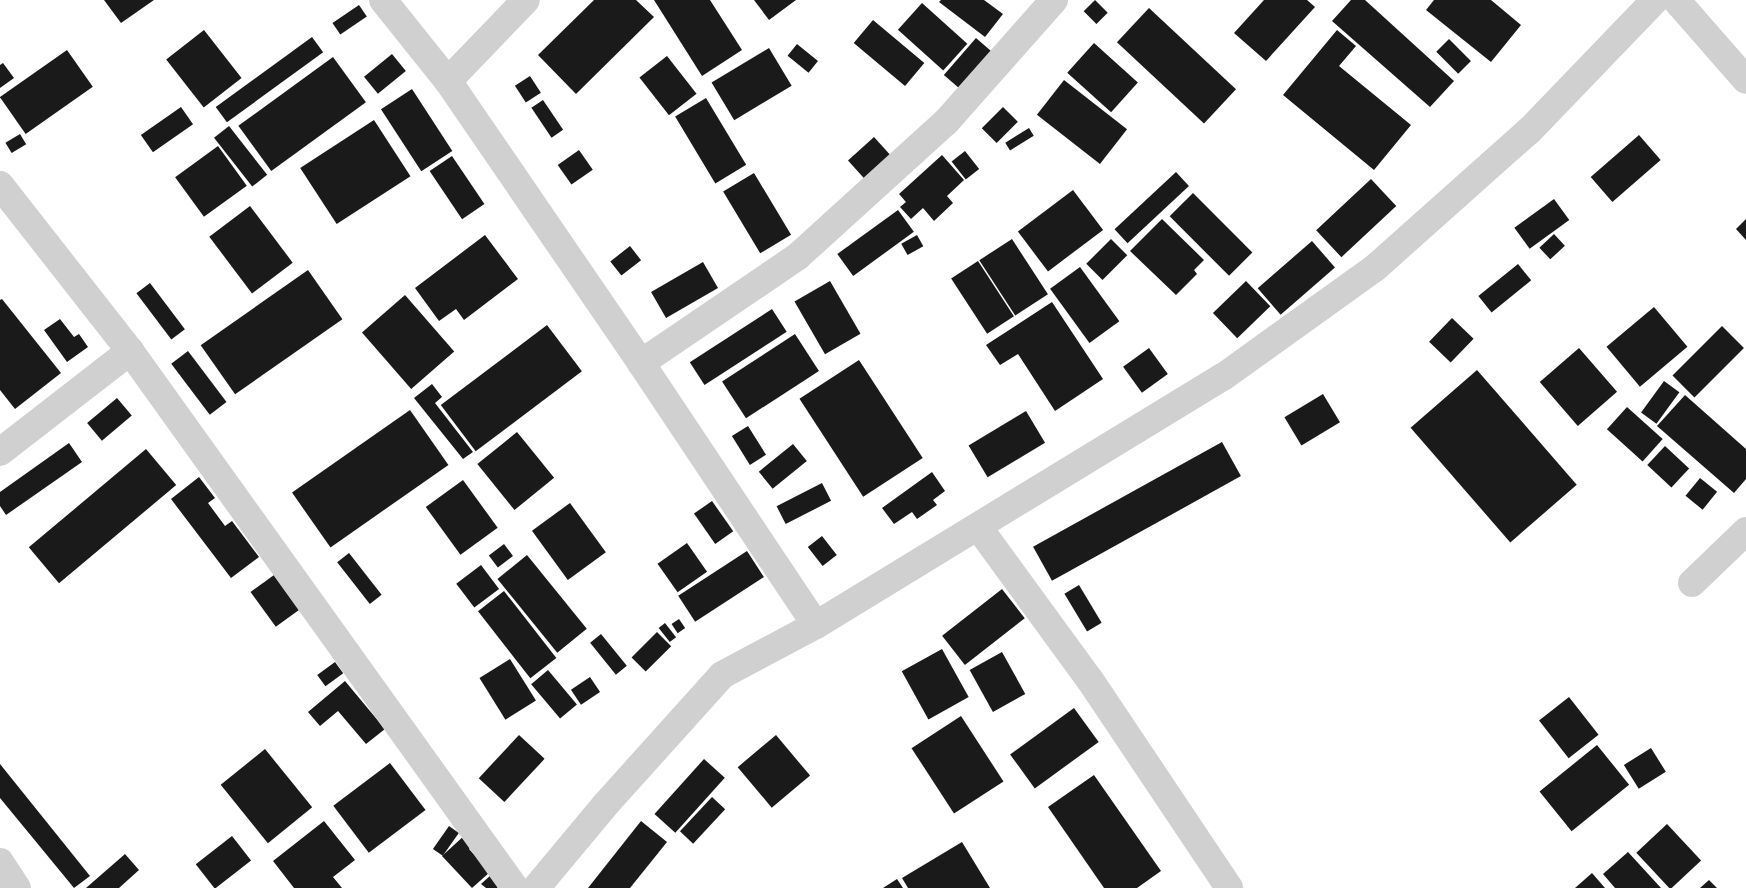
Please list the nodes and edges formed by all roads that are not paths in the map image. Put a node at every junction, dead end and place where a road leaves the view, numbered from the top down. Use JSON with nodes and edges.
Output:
{"nodes":[{"id":1,"x":383,"y":0,"type":"edge"},
{"id":2,"x":526,"y":0,"type":"edge"},
{"id":3,"x":1054,"y":0,"type":"edge"},
{"id":4,"x":1655,"y":0,"type":"edge"},
{"id":5,"x":1676,"y":0,"type":"edge"},
{"id":6,"x":1746,"y":80,"type":"edge"},
{"id":7,"x":448,"y":81,"type":"junction"},
{"id":8,"x":0,"y":184,"type":"edge"},
{"id":9,"x":130,"y":351,"type":"junction"},
{"id":10,"x":641,"y":363,"type":"junction"},
{"id":11,"x":0,"y":452,"type":"edge"},
{"id":12,"x":979,"y":528,"type":"junction"},
{"id":13,"x":1746,"y":531,"type":"edge"},
{"id":14,"x":1692,"y":583,"type":"dead end"},
{"id":15,"x":816,"y":625,"type":"junction"},
{"id":16,"x":0,"y":862,"type":"edge"},
{"id":17,"x":17,"y":888,"type":"edge"},
{"id":18,"x":515,"y":888,"type":"edge"},
{"id":19,"x":536,"y":888,"type":"edge"},
{"id":20,"x":1228,"y":888,"type":"edge"}],
"edges":[{"from":1,"to":7,"type":"street"},
{"from":2,"to":7,"type":"street"},
{"from":3,"to":10,"type":"street"},
{"from":4,"to":12,"type":"street"},
{"from":5,"to":6,"type":"street"},
{"from":7,"to":10,"type":"street"},
{"from":8,"to":9,"type":"street"},
{"from":9,"to":11,"type":"street"},
{"from":9,"to":18,"type":"street"},
{"from":10,"to":15,"type":"street"},
{"from":12,"to":15,"type":"street"},
{"from":12,"to":20,"type":"street"},
{"from":13,"to":14,"type":"street"},
{"from":15,"to":19,"type":"street"},
{"from":16,"to":17,"type":"street"}]}
